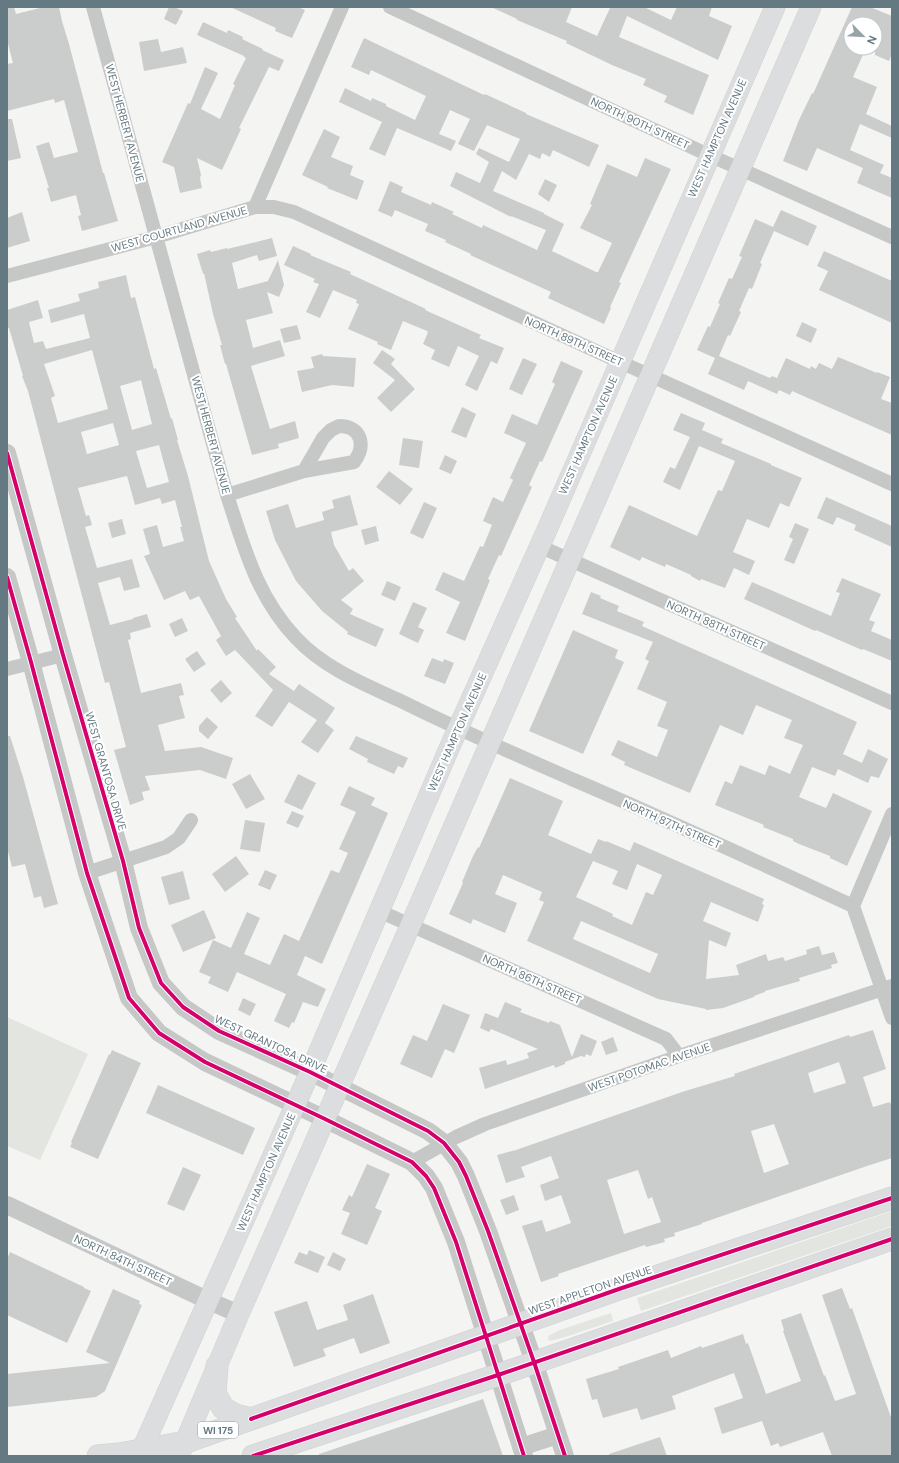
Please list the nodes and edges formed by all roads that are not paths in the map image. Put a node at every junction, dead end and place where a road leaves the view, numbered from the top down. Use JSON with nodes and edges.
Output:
{"nodes":[{"id":1,"x":93,"y":7,"type":"edge"},
{"id":2,"x":342,"y":7,"type":"edge"},
{"id":3,"x":390,"y":7,"type":"edge"},
{"id":4,"x":775,"y":7,"type":"edge"},
{"id":5,"x":811,"y":7,"type":"edge"},
{"id":6,"x":709,"y":155,"type":"junction"},
{"id":7,"x":741,"y":169,"type":"junction"},
{"id":8,"x":255,"y":207,"type":"junction"},
{"id":9,"x":156,"y":237,"type":"junction"},
{"id":10,"x":892,"y":237,"type":"edge"},
{"id":11,"x":7,"y":276,"type":"edge"},
{"id":12,"x":620,"y":362,"type":"junction"},
{"id":13,"x":650,"y":376,"type":"junction"},
{"id":14,"x":7,"y":454,"type":"edge"},
{"id":15,"x":304,"y":471,"type":"dead end"},
{"id":16,"x":892,"y":484,"type":"edge"},
{"id":17,"x":227,"y":495,"type":"junction"},
{"id":18,"x":539,"y":546,"type":"junction"},
{"id":19,"x":570,"y":560,"type":"junction"},
{"id":20,"x":7,"y":577,"type":"edge"},
{"id":21,"x":63,"y":655,"type":"junction"},
{"id":22,"x":31,"y":662,"type":"junction"},
{"id":23,"x":7,"y":668,"type":"edge"},
{"id":24,"x":892,"y":703,"type":"edge"},
{"id":25,"x":458,"y":729,"type":"junction"},
{"id":26,"x":489,"y":743,"type":"junction"},
{"id":27,"x":892,"y":814,"type":"edge"},
{"id":28,"x":191,"y":820,"type":"dead end"},
{"id":29,"x":123,"y":861,"type":"junction"},
{"id":30,"x":87,"y":873,"type":"junction"},
{"id":31,"x":853,"y":906,"type":"junction"},
{"id":32,"x":379,"y":911,"type":"junction"},
{"id":33,"x":411,"y":924,"type":"junction"},
{"id":34,"x":887,"y":988,"type":"edge"},
{"id":35,"x":892,"y":1018,"type":"edge"},
{"id":36,"x":679,"y":1056,"type":"junction"},
{"id":37,"x":310,"y":1072,"type":"junction"},
{"id":38,"x":340,"y":1087,"type":"junction"},
{"id":39,"x":295,"y":1105,"type":"junction"},
{"id":40,"x":325,"y":1119,"type":"junction"},
{"id":41,"x":444,"y":1143,"type":"junction"},
{"id":42,"x":412,"y":1162,"type":"junction"},
{"id":43,"x":892,"y":1198,"type":"edge"},
{"id":44,"x":7,"y":1205,"type":"edge"},
{"id":45,"x":892,"y":1239,"type":"edge"},
{"id":46,"x":209,"y":1301,"type":"junction"},
{"id":47,"x":240,"y":1314,"type":"junction"},
{"id":48,"x":520,"y":1324,"type":"junction"},
{"id":49,"x":486,"y":1336,"type":"junction"},
{"id":50,"x":534,"y":1362,"type":"junction"},
{"id":51,"x":217,"y":1366,"type":"junction"},
{"id":52,"x":498,"y":1375,"type":"junction"},
{"id":53,"x":251,"y":1419,"type":"junction"},
{"id":54,"x":558,"y":1435,"type":"junction"},
{"id":55,"x":183,"y":1449,"type":"edge"},
{"id":56,"x":522,"y":1452,"type":"edge"},
{"id":57,"x":140,"y":1453,"type":"edge"},
{"id":58,"x":98,"y":1456,"type":"edge"},
{"id":59,"x":253,"y":1456,"type":"edge"},
{"id":60,"x":565,"y":1456,"type":"edge"}],
"edges":[{"from":1,"to":9,"type":"street","name":"WEST HERBERT AVENUE"},
{"from":2,"to":8,"type":"street","name":"WEST COURTLAND AVENUE"},
{"from":3,"to":6,"type":"street","name":"NORTH 90TH STREET"},
{"from":4,"to":6,"type":"main road","name":"WEST HAMPTON AVENUE"},
{"from":5,"to":7,"type":"main road"},
{"from":6,"to":7,"type":"street","name":"NORTH 90TH STREET"},
{"from":6,"to":12,"type":"main road","name":"WEST HAMPTON AVENUE"},
{"from":7,"to":10,"type":"street","name":"NORTH 90TH STREET"},
{"from":7,"to":13,"type":"main road"},
{"from":8,"to":9,"type":"street","name":"WEST COURTLAND AVENUE"},
{"from":8,"to":12,"type":"street","name":"NORTH 89TH STREET"},
{"from":9,"to":11,"type":"street","name":"WEST COURTLAND AVENUE"},
{"from":9,"to":17,"type":"street","name":"WEST HERBERT AVENUE"},
{"from":12,"to":13,"type":"street","name":"NORTH 89TH STREET"},
{"from":12,"to":18,"type":"main road","name":"WEST HAMPTON AVENUE"},
{"from":13,"to":16,"type":"street","name":"NORTH 89TH STREET"},
{"from":13,"to":19,"type":"main road"},
{"from":14,"to":21,"type":"street","name":"WEST GRANTOSA DRIVE"},
{"from":15,"to":17,"type":"street"},
{"from":17,"to":25,"type":"street","name":"WEST HERBERT AVENUE"},
{"from":18,"to":19,"type":"street","name":"NORTH 88TH STREET"},
{"from":18,"to":25,"type":"main road","name":"WEST HAMPTON AVENUE"},
{"from":19,"to":24,"type":"street","name":"NORTH 88TH STREET"},
{"from":19,"to":26,"type":"main road"},
{"from":20,"to":22,"type":"street"},
{"from":21,"to":22,"type":"street"},
{"from":21,"to":29,"type":"street","name":"WEST GRANTOSA DRIVE"},
{"from":22,"to":23,"type":"street"},
{"from":22,"to":30,"type":"street"},
{"from":25,"to":26,"type":"street","name":"WEST HERBERT AVENUE"},
{"from":25,"to":32,"type":"main road","name":"WEST HAMPTON AVENUE"},
{"from":26,"to":31,"type":"street","name":"NORTH 87TH STREET"},
{"from":26,"to":33,"type":"main road"},
{"from":27,"to":31,"type":"street"},
{"from":28,"to":29,"type":"street"},
{"from":29,"to":30,"type":"street"},
{"from":29,"to":37,"type":"street","name":"WEST GRANTOSA DRIVE"},
{"from":30,"to":39,"type":"street"},
{"from":31,"to":34,"type":"street"},
{"from":32,"to":33,"type":"street","name":"NORTH 86TH STREET"},
{"from":32,"to":37,"type":"main road","name":"WEST HAMPTON AVENUE"},
{"from":33,"to":36,"type":"street","name":"NORTH 86TH STREET"},
{"from":33,"to":38,"type":"main road"},
{"from":34,"to":35,"type":"street"},
{"from":34,"to":36,"type":"street","name":"WEST POTOMAC AVENUE"},
{"from":36,"to":41,"type":"street","name":"WEST POTOMAC AVENUE"},
{"from":37,"to":38,"type":"street","name":"WEST GRANTOSA DRIVE"},
{"from":37,"to":39,"type":"main road","name":"WEST HAMPTON AVENUE"},
{"from":38,"to":40,"type":"main road"},
{"from":38,"to":41,"type":"street","name":"WEST GRANTOSA DRIVE"},
{"from":39,"to":40,"type":"street"},
{"from":39,"to":46,"type":"main road","name":"WEST HAMPTON AVENUE"},
{"from":40,"to":42,"type":"street"},
{"from":40,"to":47,"type":"main road"},
{"from":41,"to":42,"type":"street","name":"WEST POTOMAC AVENUE"},
{"from":41,"to":48,"type":"street","name":"WEST GRANTOSA DRIVE"},
{"from":42,"to":49,"type":"street"},
{"from":43,"to":48,"type":"main road","name":"WEST APPLETON AVENUE","number":"WI 175"},
{"from":44,"to":46,"type":"street","name":"NORTH 84TH STREET"},
{"from":45,"to":50,"type":"main road"},
{"from":46,"to":47,"type":"street","name":"NORTH 84TH STREET"},
{"from":46,"to":57,"type":"main road","name":"WEST HAMPTON AVENUE"},
{"from":47,"to":51,"type":"main road"},
{"from":48,"to":49,"type":"main road","name":"WEST APPLETON AVENUE","number":"WI 175"},
{"from":48,"to":50,"type":"street","name":"WEST GRANTOSA DRIVE"},
{"from":49,"to":52,"type":"street"},
{"from":49,"to":53,"type":"main road","name":"WEST APPLETON AVENUE","number":"WI 175"},
{"from":50,"to":52,"type":"main road"},
{"from":50,"to":54,"type":"street","name":"WEST GRANTOSA DRIVE"},
{"from":51,"to":53,"type":"main road"},
{"from":51,"to":55,"type":"main road"},
{"from":52,"to":56,"type":"street"},
{"from":52,"to":59,"type":"main road"},
{"from":53,"to":55,"type":"main road","name":"WEST APPLETON AVENUE","number":"WI 175"},
{"from":54,"to":56,"type":"street"},
{"from":54,"to":60,"type":"street","name":"WEST GRANTOSA DRIVE"},
{"from":55,"to":57,"type":"main road","name":"WEST APPLETON AVENUE","number":"WI 175"},
{"from":57,"to":58,"type":"main road","name":"WEST APPLETON AVENUE","number":"WI 175"}]}
